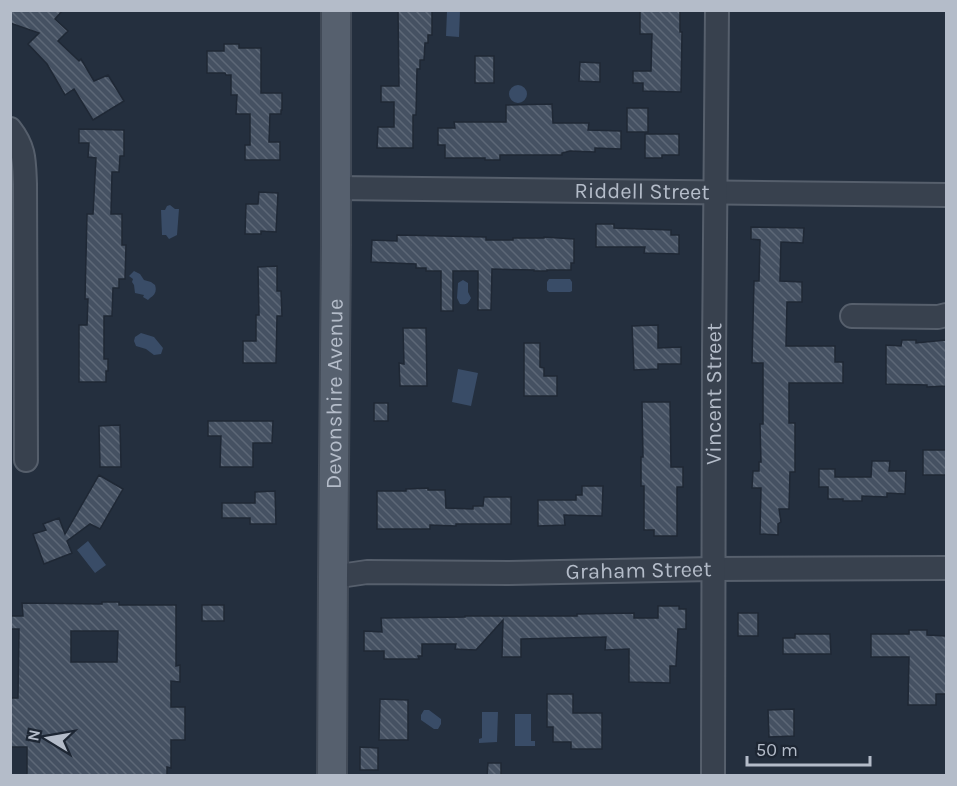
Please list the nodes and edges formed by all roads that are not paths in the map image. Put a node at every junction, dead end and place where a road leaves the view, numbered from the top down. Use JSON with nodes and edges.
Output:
{"nodes":[{"id":1,"x":336,"y":10,"type":"edge"},
{"id":2,"x":717,"y":10,"type":"edge"},
{"id":3,"x":10,"y":129,"type":"edge"},
{"id":4,"x":336,"y":188,"type":"junction"},
{"id":5,"x":715,"y":192,"type":"junction"},
{"id":6,"x":946,"y":195,"type":"edge"},
{"id":7,"x":18,"y":285,"type":"edge"},
{"id":8,"x":946,"y":315,"type":"edge"},
{"id":9,"x":852,"y":316,"type":"dead end"},
{"id":10,"x":26,"y":460,"type":"dead end"},
{"id":11,"x":713,"y":568,"type":"junction"},
{"id":12,"x":946,"y":568,"type":"edge"},
{"id":13,"x":333,"y":577,"type":"junction"},
{"id":14,"x":332,"y":776,"type":"edge"},
{"id":15,"x":713,"y":776,"type":"edge"}],
"edges":[{"from":1,"to":4,"type":"main road","name":"Devonshire Avenue"},
{"from":2,"to":5,"type":"street","name":"Vincent Street"},
{"from":3,"to":7,"type":"street"},
{"from":4,"to":5,"type":"street","name":"Riddell Street"},
{"from":4,"to":13,"type":"main road","name":"Devonshire Avenue"},
{"from":5,"to":6,"type":"street","name":"Riddell Street"},
{"from":5,"to":11,"type":"street","name":"Vincent Street"},
{"from":7,"to":10,"type":"street"},
{"from":8,"to":9,"type":"street"},
{"from":11,"to":12,"type":"street","name":"Graham Street"},
{"from":11,"to":13,"type":"street","name":"Graham Street"},
{"from":11,"to":15,"type":"street","name":"Vincent Street"},
{"from":13,"to":14,"type":"main road","name":"Devonshire Avenue"}]}
